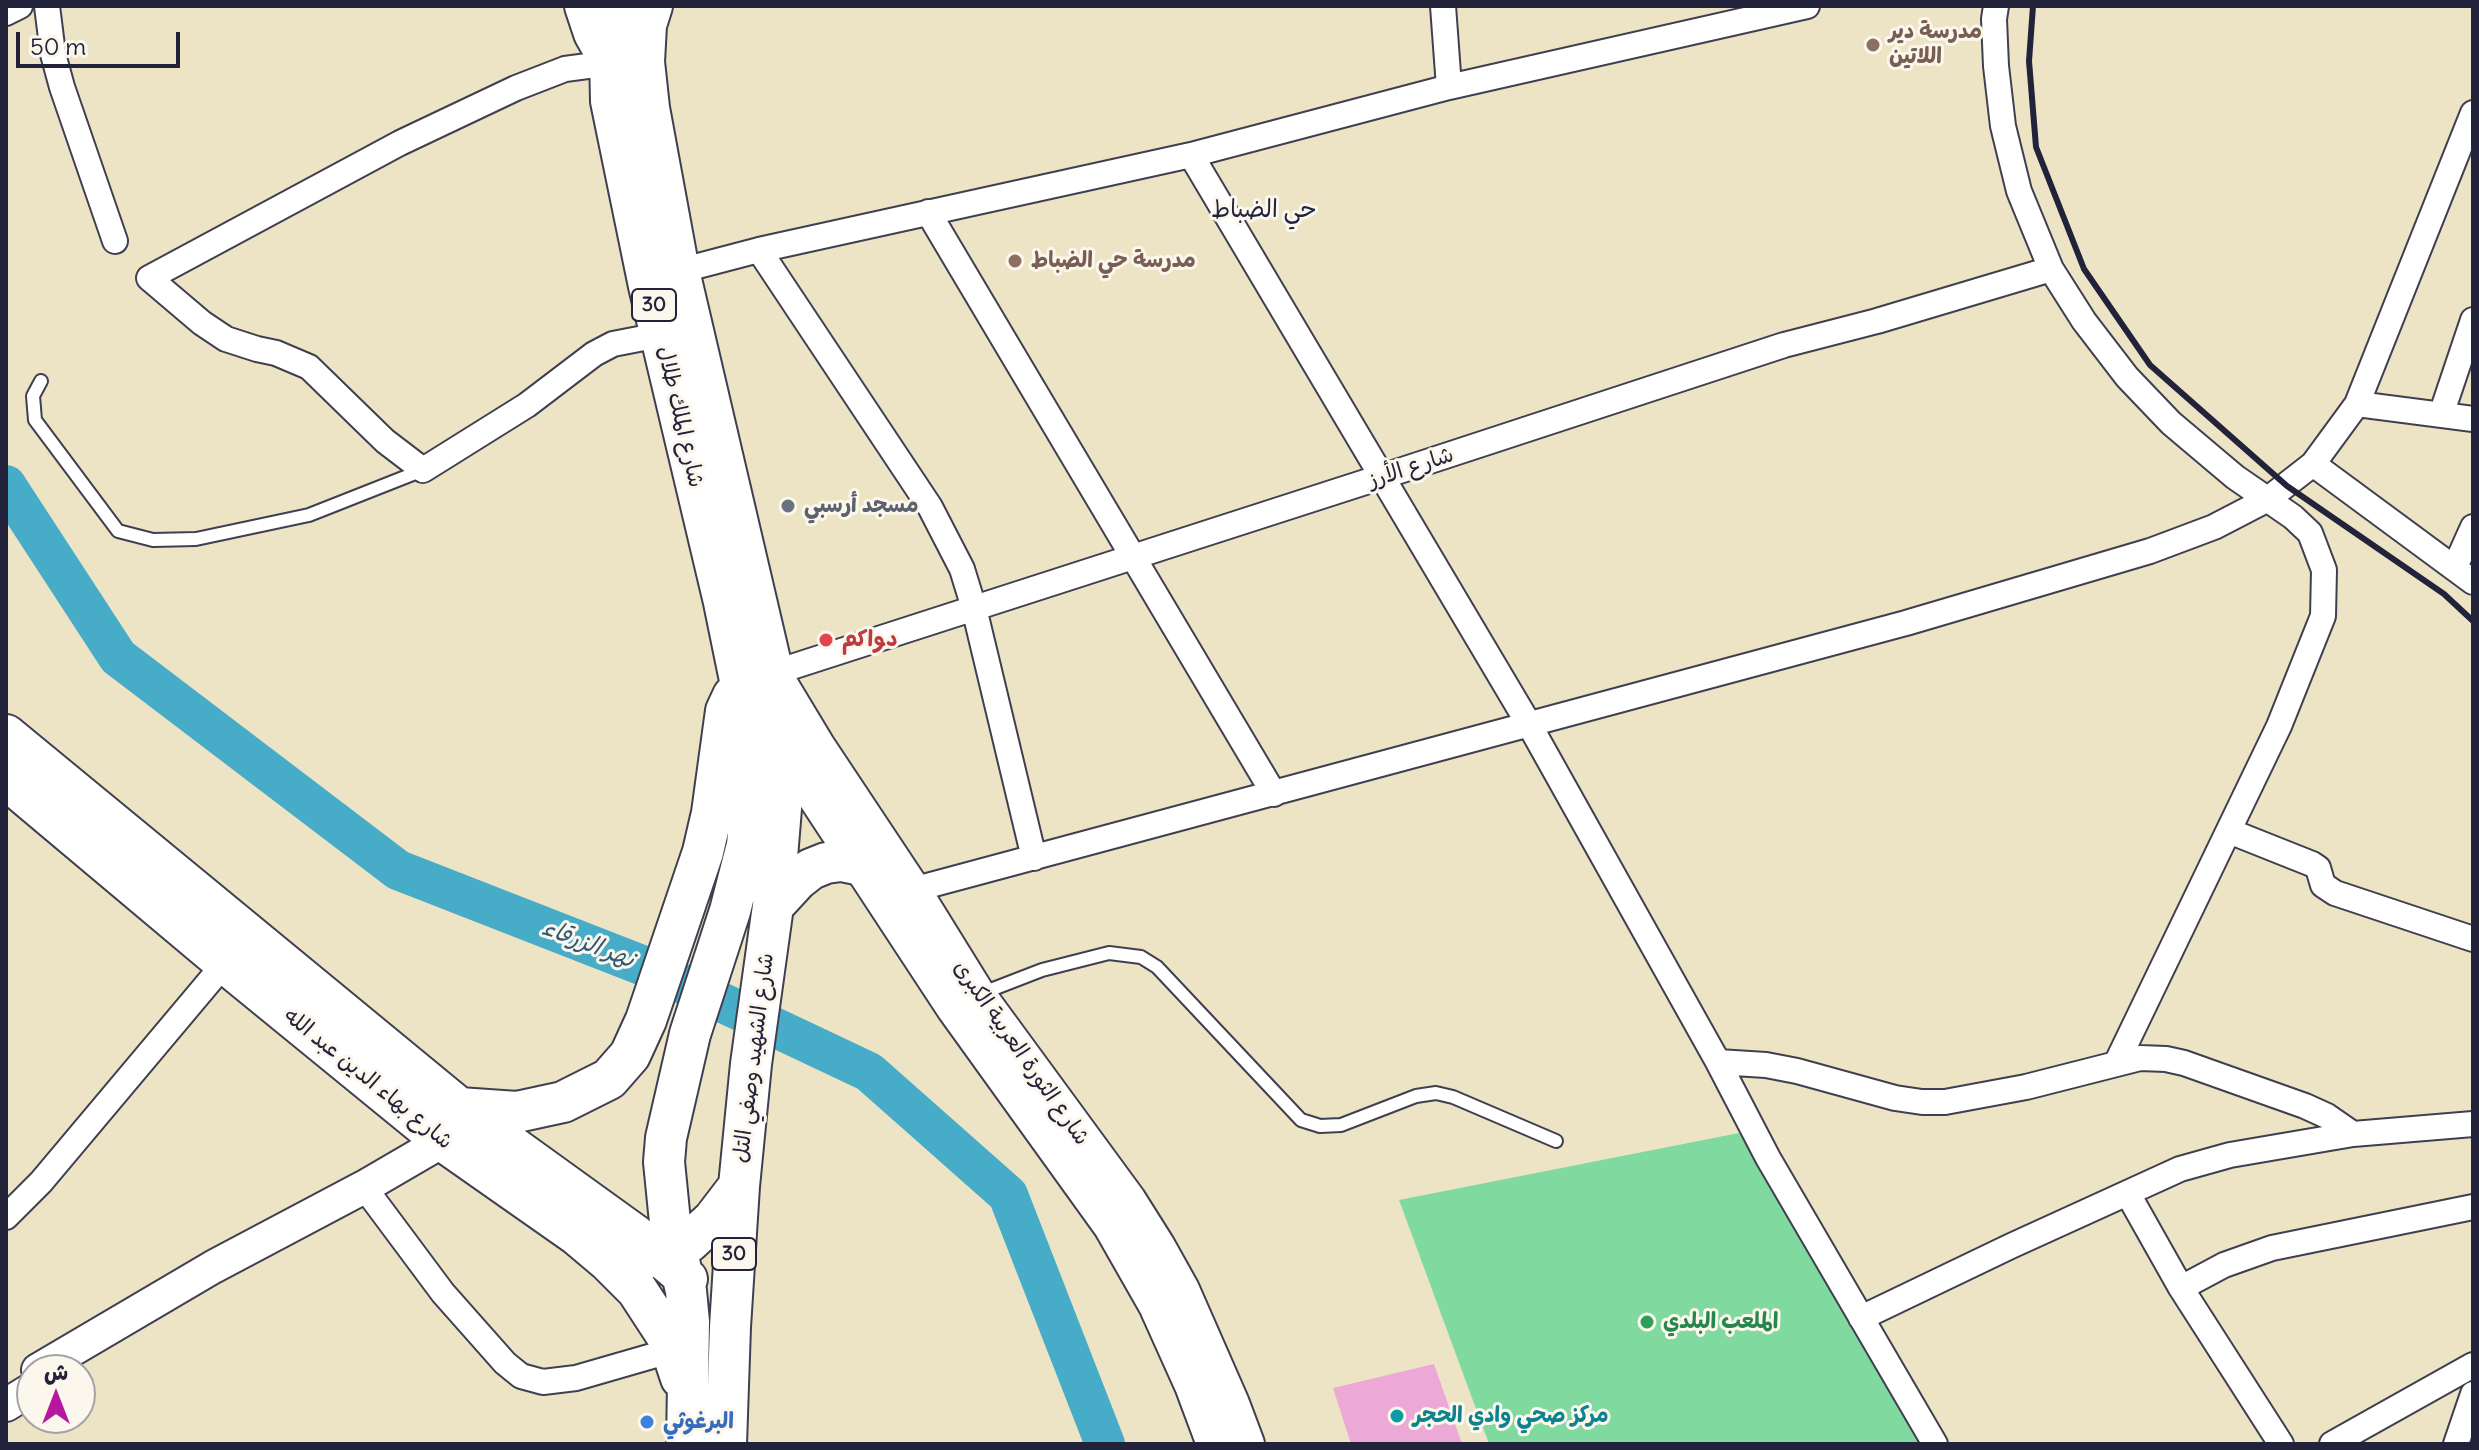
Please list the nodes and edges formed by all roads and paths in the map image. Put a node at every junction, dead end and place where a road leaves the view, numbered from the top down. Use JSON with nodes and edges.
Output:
{"nodes":[{"id":1,"x":20,"y":6,"type":"edge"},
{"id":2,"x":47,"y":6,"type":"edge"},
{"id":3,"x":585,"y":6,"type":"edge"},
{"id":4,"x":621,"y":6,"type":"edge"},
{"id":5,"x":652,"y":6,"type":"edge"},
{"id":6,"x":1443,"y":6,"type":"edge"},
{"id":7,"x":1807,"y":6,"type":"edge"},
{"id":8,"x":1996,"y":6,"type":"edge"},
{"id":9,"x":6,"y":13,"type":"edge"},
{"id":10,"x":610,"y":59,"type":"junction"},
{"id":11,"x":1449,"y":87,"type":"junction"},
{"id":12,"x":2473,"y":113,"type":"edge"},
{"id":13,"x":1191,"y":155,"type":"junction"},
{"id":14,"x":928,"y":212,"type":"junction"},
{"id":15,"x":115,"y":241,"type":"dead end"},
{"id":16,"x":759,"y":250,"type":"junction"},
{"id":17,"x":2051,"y":269,"type":"junction"},
{"id":18,"x":679,"y":271,"type":"junction"},
{"id":19,"x":2473,"y":320,"type":"edge"},
{"id":20,"x":662,"y":341,"type":"junction"},
{"id":21,"x":41,"y":381,"type":"dead end"},
{"id":22,"x":2357,"y":404,"type":"junction"},
{"id":23,"x":2441,"y":415,"type":"junction"},
{"id":24,"x":2473,"y":419,"type":"edge"},
{"id":25,"x":2313,"y":464,"type":"junction"},
{"id":26,"x":423,"y":470,"type":"junction"},
{"id":27,"x":1381,"y":477,"type":"junction"},
{"id":28,"x":2268,"y":499,"type":"junction"},
{"id":29,"x":2473,"y":527,"type":"edge"},
{"id":30,"x":1132,"y":558,"type":"junction"},
{"id":31,"x":2464,"y":574,"type":"edge"},
{"id":32,"x":974,"y":608,"type":"junction"},
{"id":33,"x":758,"y":679,"type":"junction"},
{"id":34,"x":1530,"y":726,"type":"junction"},
{"id":35,"x":6,"y":735,"type":"edge"},
{"id":36,"x":781,"y":743,"type":"junction"},
{"id":37,"x":6,"y":779,"type":"edge"},
{"id":38,"x":1274,"y":794,"type":"junction"},
{"id":39,"x":2229,"y":831,"type":"junction"},
{"id":40,"x":1034,"y":858,"type":"junction"},
{"id":41,"x":861,"y":865,"type":"junction"},
{"id":42,"x":912,"y":890,"type":"junction"},
{"id":43,"x":773,"y":906,"type":"junction"},
{"id":44,"x":2473,"y":939,"type":"edge"},
{"id":45,"x":225,"y":963,"type":"junction"},
{"id":46,"x":977,"y":995,"type":"junction"},
{"id":47,"x":1718,"y":1062,"type":"junction"},
{"id":48,"x":2116,"y":1064,"type":"junction"},
{"id":49,"x":2473,"y":1124,"type":"edge"},
{"id":50,"x":454,"y":1134,"type":"junction"},
{"id":51,"x":2353,"y":1134,"type":"junction"},
{"id":52,"x":1556,"y":1141,"type":"dead end"},
{"id":53,"x":739,"y":1186,"type":"junction"},
{"id":54,"x":368,"y":1194,"type":"junction"},
{"id":55,"x":2128,"y":1194,"type":"junction"},
{"id":56,"x":2473,"y":1207,"type":"edge"},
{"id":57,"x":6,"y":1217,"type":"edge"},
{"id":58,"x":577,"y":1235,"type":"junction"},
{"id":59,"x":674,"y":1260,"type":"junction"},
{"id":60,"x":2181,"y":1288,"type":"junction"},
{"id":61,"x":1861,"y":1318,"type":"junction"},
{"id":62,"x":730,"y":1327,"type":"junction"},
{"id":63,"x":673,"y":1350,"type":"junction"},
{"id":64,"x":65,"y":1354,"type":"edge"},
{"id":65,"x":93,"y":1354,"type":"edge"},
{"id":66,"x":2473,"y":1365,"type":"edge"},
{"id":67,"x":2473,"y":1394,"type":"edge"},
{"id":68,"x":688,"y":1425,"type":"edge"},
{"id":69,"x":726,"y":1444,"type":"edge"},
{"id":70,"x":1215,"y":1444,"type":"edge"},
{"id":71,"x":1246,"y":1444,"type":"edge"},
{"id":72,"x":1935,"y":1444,"type":"edge"},
{"id":73,"x":2281,"y":1444,"type":"edge"},
{"id":74,"x":2332,"y":1444,"type":"edge"},
{"id":75,"x":2456,"y":1444,"type":"edge"}],
"edges":[{"from":1,"to":9,"type":"street"},
{"from":2,"to":15,"type":"street"},
{"from":3,"to":10,"type":"main road"},
{"from":4,"to":10,"type":"main road","name":"شارع الملك طلال","number":"30"},
{"from":5,"to":18,"type":"main road","name":"شارع الملك طلال","number":"30"},
{"from":6,"to":11,"type":"street"},
{"from":7,"to":11,"type":"street"},
{"from":8,"to":17,"type":"street"},
{"from":10,"to":20,"type":"main road","name":"شارع الملك طلال","number":"30"},
{"from":10,"to":26,"type":"street"},
{"from":11,"to":13,"type":"street"},
{"from":12,"to":22,"type":"street"},
{"from":13,"to":14,"type":"street"},
{"from":13,"to":27,"type":"street"},
{"from":14,"to":16,"type":"street"},
{"from":14,"to":30,"type":"street"},
{"from":16,"to":18,"type":"street"},
{"from":16,"to":32,"type":"street"},
{"from":17,"to":27,"type":"street","name":"شارع الأرز"},
{"from":17,"to":28,"type":"street"},
{"from":18,"to":33,"type":"main road","name":"شارع الملك طلال","number":"30"},
{"from":19,"to":23,"type":"street"},
{"from":20,"to":26,"type":"street"},
{"from":20,"to":33,"type":"main road","name":"شارع الملك طلال","number":"30"},
{"from":21,"to":26,"type":"lane"},
{"from":22,"to":23,"type":"street"},
{"from":22,"to":25,"type":"street"},
{"from":23,"to":24,"type":"street"},
{"from":25,"to":28,"type":"street"},
{"from":25,"to":31,"type":"street"},
{"from":27,"to":30,"type":"street","name":"شارع الأرز"},
{"from":27,"to":34,"type":"street"},
{"from":28,"to":34,"type":"street"},
{"from":28,"to":39,"type":"street"},
{"from":29,"to":31,"type":"street"},
{"from":30,"to":32,"type":"street","name":"شارع الأرز"},
{"from":30,"to":38,"type":"street"},
{"from":32,"to":33,"type":"street","name":"شارع الأرز"},
{"from":32,"to":40,"type":"street"},
{"from":33,"to":36,"type":"main road","name":"شارع الشهيد وصفي التل","number":"30"},
{"from":33,"to":42,"type":"main road","name":"شارع الثورة العربية الكبرى"},
{"from":33,"to":50,"type":"main road"},
{"from":33,"to":59,"type":"main road","number":"30"},
{"from":34,"to":38,"type":"street"},
{"from":34,"to":47,"type":"street"},
{"from":35,"to":50,"type":"main road","name":"شارع بهاء الدين عبد الله"},
{"from":36,"to":41,"type":"main road","name":"شارع الثورة العربية الكبرى"},
{"from":36,"to":43,"type":"main road","name":"شارع الشهيد وصفي التل","number":"30"},
{"from":37,"to":45,"type":"main road","name":"شارع بهاء الدين عبد الله"},
{"from":38,"to":40,"type":"street"},
{"from":39,"to":44,"type":"street"},
{"from":39,"to":48,"type":"street"},
{"from":40,"to":42,"type":"street"},
{"from":41,"to":43,"type":"main road"},
{"from":41,"to":70,"type":"main road","name":"شارع الثورة العربية الكبرى"},
{"from":42,"to":46,"type":"main road","name":"شارع الثورة العربية الكبرى"},
{"from":43,"to":53,"type":"main road","name":"شارع الشهيد وصفي التل","number":"30"},
{"from":45,"to":50,"type":"main road","name":"شارع بهاء الدين عبد الله"},
{"from":45,"to":57,"type":"street"},
{"from":46,"to":52,"type":"lane"},
{"from":46,"to":71,"type":"main road","name":"شارع الثورة العربية الكبرى"},
{"from":47,"to":48,"type":"street"},
{"from":47,"to":61,"type":"street"},
{"from":48,"to":51,"type":"street"},
{"from":49,"to":51,"type":"street"},
{"from":50,"to":54,"type":"street"},
{"from":50,"to":58,"type":"main road","name":"شارع بهاء الدين عبد الله"},
{"from":50,"to":59,"type":"main road","name":"شارع بهاء الدين عبد الله"},
{"from":51,"to":55,"type":"street"},
{"from":53,"to":59,"type":"main road"},
{"from":53,"to":62,"type":"main road","name":"شارع الشهيد وصفي التل","number":"30"},
{"from":54,"to":63,"type":"street"},
{"from":54,"to":64,"type":"street"},
{"from":54,"to":65,"type":"street"},
{"from":55,"to":60,"type":"street"},
{"from":55,"to":61,"type":"street"},
{"from":56,"to":60,"type":"street"},
{"from":58,"to":59,"type":"main road"},
{"from":58,"to":63,"type":"main road","name":"شارع بهاء الدين عبد الله"},
{"from":59,"to":62,"type":"main road","name":"شارع بهاء الدين عبد الله"},
{"from":59,"to":68,"type":"main road","number":"30"},
{"from":60,"to":73,"type":"street"},
{"from":61,"to":72,"type":"street"},
{"from":62,"to":69,"type":"main road","name":"شارع الشهيد وصفي التل","number":"30"},
{"from":63,"to":68,"type":"main road","name":"شارع بهاء الدين عبد الله"},
{"from":66,"to":74,"type":"street"},
{"from":67,"to":75,"type":"street"}]}
